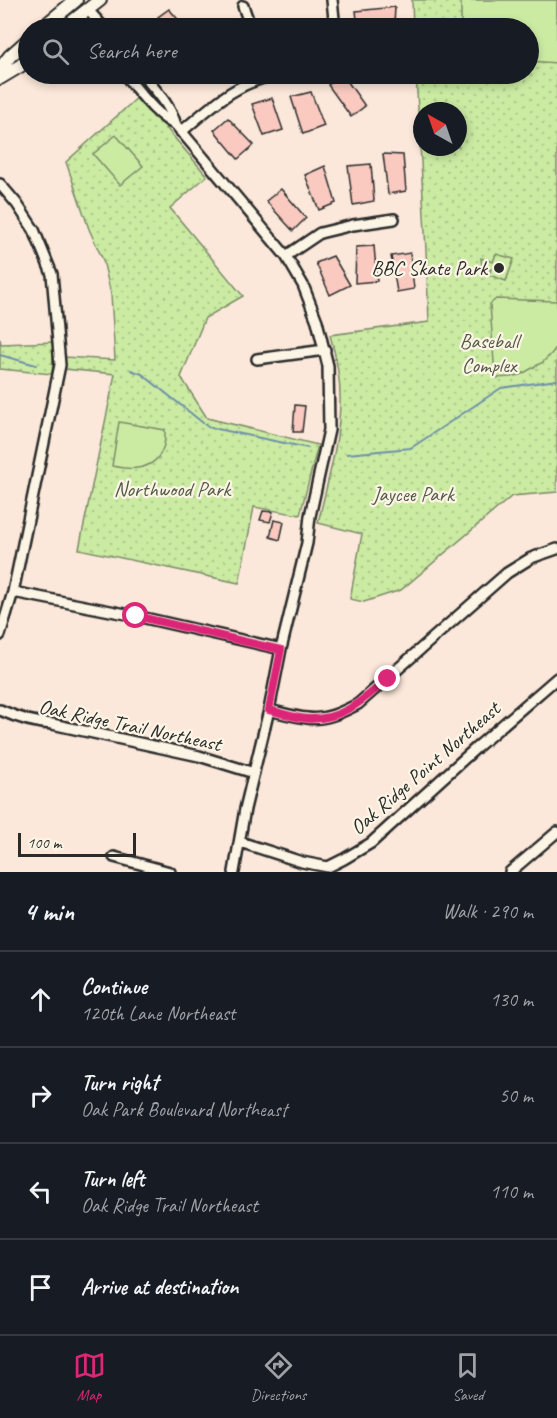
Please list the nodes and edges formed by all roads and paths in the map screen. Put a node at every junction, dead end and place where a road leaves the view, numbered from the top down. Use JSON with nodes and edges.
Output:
{"nodes":[{"id":1,"x":77,"y":0,"type":"edge"},
{"id":2,"x":100,"y":0,"type":"edge"},
{"id":3,"x":332,"y":0,"type":"edge"},
{"id":4,"x":62,"y":4,"type":"edge"},
{"id":5,"x":243,"y":6,"type":"dead end"},
{"id":6,"x":88,"y":10,"type":"junction"},
{"id":7,"x":50,"y":18,"type":"edge"},
{"id":8,"x":76,"y":18,"type":"joint"},
{"id":9,"x":95,"y":18,"type":"edge"},
{"id":10,"x":247,"y":18,"type":"edge"},
{"id":11,"x":334,"y":18,"type":"edge"},
{"id":12,"x":18,"y":49,"type":"edge"},
{"id":13,"x":18,"y":67,"type":"edge"},
{"id":14,"x":0,"y":69,"type":"edge"},
{"id":15,"x":0,"y":78,"type":"edge"},
{"id":16,"x":133,"y":84,"type":"edge"},
{"id":17,"x":151,"y":84,"type":"edge"},
{"id":18,"x":246,"y":84,"type":"edge"},
{"id":19,"x":178,"y":129,"type":"junction"},
{"id":20,"x":0,"y":184,"type":"edge"},
{"id":21,"x":394,"y":219,"type":"dead end"},
{"id":22,"x":286,"y":256,"type":"junction"},
{"id":23,"x":325,"y":350,"type":"junction"},
{"id":24,"x":258,"y":359,"type":"dead end"},
{"id":25,"x":557,"y":549,"type":"edge"},
{"id":26,"x":13,"y":592,"type":"junction"},
{"id":27,"x":0,"y":635,"type":"edge"},
{"id":28,"x":281,"y":650,"type":"junction"},
{"id":29,"x":557,"y":678,"type":"edge"},
{"id":30,"x":0,"y":710,"type":"edge"},
{"id":31,"x":269,"y":710,"type":"junction"},
{"id":32,"x":254,"y":773,"type":"junction"},
{"id":33,"x":557,"y":832,"type":"edge"},
{"id":34,"x":240,"y":842,"type":"junction"},
{"id":35,"x":114,"y":857,"type":"dead end"},
{"id":36,"x":170,"y":872,"type":"edge"},
{"id":37,"x":234,"y":872,"type":"edge"},
{"id":38,"x":510,"y":872,"type":"edge"}],
"edges":[{"from":1,"to":4,"type":"street"},
{"from":1,"to":6,"type":"street"},
{"from":2,"to":6,"type":"street"},
{"from":3,"to":11,"type":"street"},
{"from":4,"to":7,"type":"street"},
{"from":4,"to":8,"type":"street"},
{"from":5,"to":10,"type":"street"},
{"from":6,"to":8,"type":"street"},
{"from":6,"to":9,"type":"street"},
{"from":12,"to":14,"type":"street"},
{"from":13,"to":15,"type":"street"},
{"from":16,"to":19,"type":"street"},
{"from":17,"to":19,"type":"street"},
{"from":18,"to":19,"type":"street"},
{"from":19,"to":22,"type":"street"},
{"from":20,"to":26,"type":"street"},
{"from":21,"to":22,"type":"street"},
{"from":22,"to":23,"type":"street"},
{"from":23,"to":24,"type":"street"},
{"from":23,"to":28,"type":"street"},
{"from":25,"to":31,"type":"street"},
{"from":26,"to":27,"type":"street"},
{"from":26,"to":28,"type":"street"},
{"from":28,"to":31,"type":"street"},
{"from":29,"to":34,"type":"street","name":"Oak Ridge Point Northeast"},
{"from":30,"to":32,"type":"street","name":"Oak Ridge Trail Northeast"},
{"from":31,"to":32,"type":"street"},
{"from":32,"to":34,"type":"street"},
{"from":33,"to":38,"type":"street"},
{"from":34,"to":37,"type":"street"},
{"from":35,"to":36,"type":"street"}]}
